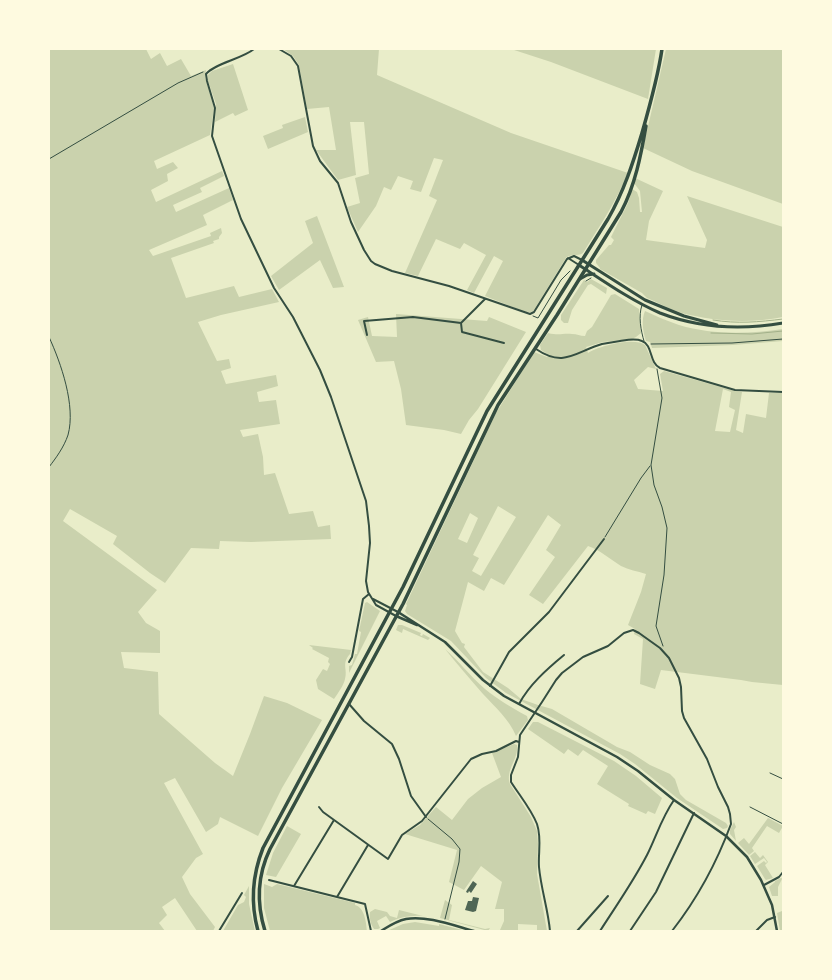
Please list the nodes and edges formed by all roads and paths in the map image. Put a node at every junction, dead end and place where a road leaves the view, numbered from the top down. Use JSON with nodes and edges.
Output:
{"nodes":[{"id":1,"x":254,"y":49,"type":"edge"},
{"id":2,"x":279,"y":49,"type":"edge"},
{"id":3,"x":662,"y":49,"type":"edge"},
{"id":4,"x":211,"y":70,"type":"junction"},
{"id":5,"x":647,"y":116,"type":"junction"},
{"id":6,"x":49,"y":159,"type":"edge"},
{"id":7,"x":568,"y":258,"type":"junction"},
{"id":8,"x":582,"y":260,"type":"junction"},
{"id":9,"x":579,"y":264,"type":"junction"},
{"id":10,"x":589,"y":265,"type":"junction"},
{"id":11,"x":586,"y":269,"type":"junction"},
{"id":12,"x":571,"y":271,"type":"dead end"},
{"id":13,"x":592,"y":276,"type":"junction"},
{"id":14,"x":579,"y":279,"type":"junction"},
{"id":15,"x":586,"y":281,"type":"dead end"},
{"id":16,"x":485,"y":299,"type":"junction"},
{"id":17,"x":643,"y":304,"type":"junction"},
{"id":18,"x":530,"y":314,"type":"junction"},
{"id":19,"x":461,"y":323,"type":"junction"},
{"id":20,"x":783,"y":323,"type":"edge"},
{"id":21,"x":722,"y":326,"type":"junction"},
{"id":22,"x":367,"y":335,"type":"dead end"},
{"id":23,"x":49,"y":337,"type":"edge"},
{"id":24,"x":783,"y":339,"type":"edge"},
{"id":25,"x":504,"y":343,"type":"dead end"},
{"id":26,"x":645,"y":343,"type":"junction"},
{"id":27,"x":535,"y":348,"type":"junction"},
{"id":28,"x":657,"y":366,"type":"junction"},
{"id":29,"x":783,"y":392,"type":"edge"},
{"id":30,"x":651,"y":465,"type":"junction"},
{"id":31,"x":49,"y":467,"type":"edge"},
{"id":32,"x":604,"y":539,"type":"joint"},
{"id":33,"x":369,"y":594,"type":"junction"},
{"id":34,"x":372,"y":599,"type":"junction"},
{"id":35,"x":390,"y":610,"type":"junction"},
{"id":36,"x":397,"y":614,"type":"junction"},
{"id":37,"x":664,"y":651,"type":"junction"},
{"id":38,"x":564,"y":655,"type":"dead end"},
{"id":39,"x":349,"y":662,"type":"dead end"},
{"id":40,"x":490,"y":686,"type":"junction"},
{"id":41,"x":349,"y":704,"type":"junction"},
{"id":42,"x":518,"y":705,"type":"junction"},
{"id":43,"x":535,"y":714,"type":"junction"},
{"id":44,"x":519,"y":742,"type":"junction"},
{"id":45,"x":770,"y":773,"type":"dead end"},
{"id":46,"x":783,"y":779,"type":"edge"},
{"id":47,"x":674,"y":800,"type":"junction"},
{"id":48,"x":319,"y":807,"type":"dead end"},
{"id":49,"x":750,"y":807,"type":"dead end"},
{"id":50,"x":694,"y":813,"type":"junction"},
{"id":51,"x":426,"y":817,"type":"junction"},
{"id":52,"x":334,"y":820,"type":"junction"},
{"id":53,"x":783,"y":824,"type":"edge"},
{"id":54,"x":726,"y":836,"type":"junction"},
{"id":55,"x":368,"y":845,"type":"junction"},
{"id":56,"x":783,"y":872,"type":"edge"},
{"id":57,"x":782,"y":876,"type":"edge"},
{"id":58,"x":269,"y":880,"type":"dead end"},
{"id":59,"x":764,"y":885,"type":"junction"},
{"id":60,"x":294,"y":886,"type":"junction"},
{"id":61,"x":242,"y":893,"type":"dead end"},
{"id":62,"x":608,"y":896,"type":"dead end"},
{"id":63,"x":337,"y":897,"type":"junction"},
{"id":64,"x":774,"y":917,"type":"junction"},
{"id":65,"x":444,"y":923,"type":"junction"},
{"id":66,"x":219,"y":931,"type":"edge"},
{"id":67,"x":258,"y":931,"type":"edge"},
{"id":68,"x":265,"y":931,"type":"edge"},
{"id":69,"x":371,"y":931,"type":"edge"},
{"id":70,"x":380,"y":931,"type":"edge"},
{"id":71,"x":474,"y":931,"type":"edge"},
{"id":72,"x":550,"y":931,"type":"edge"},
{"id":73,"x":577,"y":931,"type":"edge"},
{"id":74,"x":600,"y":931,"type":"edge"},
{"id":75,"x":630,"y":931,"type":"edge"},
{"id":76,"x":672,"y":931,"type":"edge"},
{"id":77,"x":756,"y":931,"type":"edge"},
{"id":78,"x":777,"y":931,"type":"edge"}],
"edges":[{"from":1,"to":4,"type":"street"},
{"from":2,"to":16,"type":"street"},
{"from":3,"to":5,"type":"main road"},
{"from":4,"to":6,"type":"path"},
{"from":4,"to":33,"type":"street"},
{"from":5,"to":8,"type":"main road"},
{"from":5,"to":10,"type":"main road"},
{"from":7,"to":8,"type":"street"},
{"from":7,"to":9,"type":"street"},
{"from":7,"to":18,"type":"street"},
{"from":8,"to":9,"type":"main road"},
{"from":8,"to":10,"type":"main road"},
{"from":9,"to":11,"type":"main road"},
{"from":9,"to":35,"type":"main road"},
{"from":10,"to":11,"type":"main road"},
{"from":10,"to":21,"type":"main road"},
{"from":11,"to":13,"type":"main road"},
{"from":11,"to":14,"type":"main road"},
{"from":12,"to":18,"type":"path"},
{"from":13,"to":14,"type":"main road"},
{"from":13,"to":15,"type":"path"},
{"from":13,"to":17,"type":"main road"},
{"from":14,"to":27,"type":"main road"},
{"from":16,"to":18,"type":"street"},
{"from":16,"to":19,"type":"street"},
{"from":17,"to":21,"type":"main road"},
{"from":17,"to":26,"type":"lane"},
{"from":19,"to":22,"type":"street"},
{"from":19,"to":25,"type":"street"},
{"from":20,"to":21,"type":"main road"},
{"from":23,"to":31,"type":"path"},
{"from":24,"to":26,"type":"path"},
{"from":26,"to":27,"type":"street"},
{"from":26,"to":28,"type":"street"},
{"from":27,"to":36,"type":"main road"},
{"from":28,"to":29,"type":"street"},
{"from":28,"to":30,"type":"path"},
{"from":30,"to":32,"type":"path"},
{"from":30,"to":37,"type":"path"},
{"from":32,"to":40,"type":"street"},
{"from":33,"to":34,"type":"street"},
{"from":33,"to":39,"type":"street"},
{"from":34,"to":35,"type":"street"},
{"from":34,"to":35,"type":"street"},
{"from":35,"to":36,"type":"street"},
{"from":35,"to":36,"type":"street"},
{"from":35,"to":67,"type":"main road"},
{"from":36,"to":40,"type":"street"},
{"from":36,"to":41,"type":"main road"},
{"from":37,"to":43,"type":"street"},
{"from":37,"to":54,"type":"street"},
{"from":38,"to":42,"type":"street"},
{"from":40,"to":42,"type":"street"},
{"from":41,"to":51,"type":"street"},
{"from":41,"to":68,"type":"main road"},
{"from":42,"to":43,"type":"street"},
{"from":43,"to":44,"type":"street"},
{"from":43,"to":47,"type":"street"},
{"from":44,"to":51,"type":"street"},
{"from":44,"to":72,"type":"street"},
{"from":45,"to":46,"type":"lane"},
{"from":47,"to":50,"type":"street"},
{"from":47,"to":74,"type":"street"},
{"from":48,"to":52,"type":"street"},
{"from":49,"to":53,"type":"lane"},
{"from":50,"to":54,"type":"street"},
{"from":50,"to":75,"type":"street"},
{"from":51,"to":55,"type":"street"},
{"from":51,"to":65,"type":"path"},
{"from":52,"to":55,"type":"street"},
{"from":52,"to":60,"type":"street"},
{"from":54,"to":59,"type":"street"},
{"from":54,"to":76,"type":"street"},
{"from":55,"to":63,"type":"street"},
{"from":56,"to":57,"type":"street"},
{"from":57,"to":59,"type":"street"},
{"from":58,"to":60,"type":"street"},
{"from":59,"to":64,"type":"street"},
{"from":60,"to":63,"type":"street"},
{"from":61,"to":66,"type":"street"},
{"from":62,"to":73,"type":"street"},
{"from":63,"to":69,"type":"street"},
{"from":64,"to":77,"type":"street"},
{"from":64,"to":78,"type":"street"},
{"from":65,"to":70,"type":"street"},
{"from":65,"to":71,"type":"street"}]}
